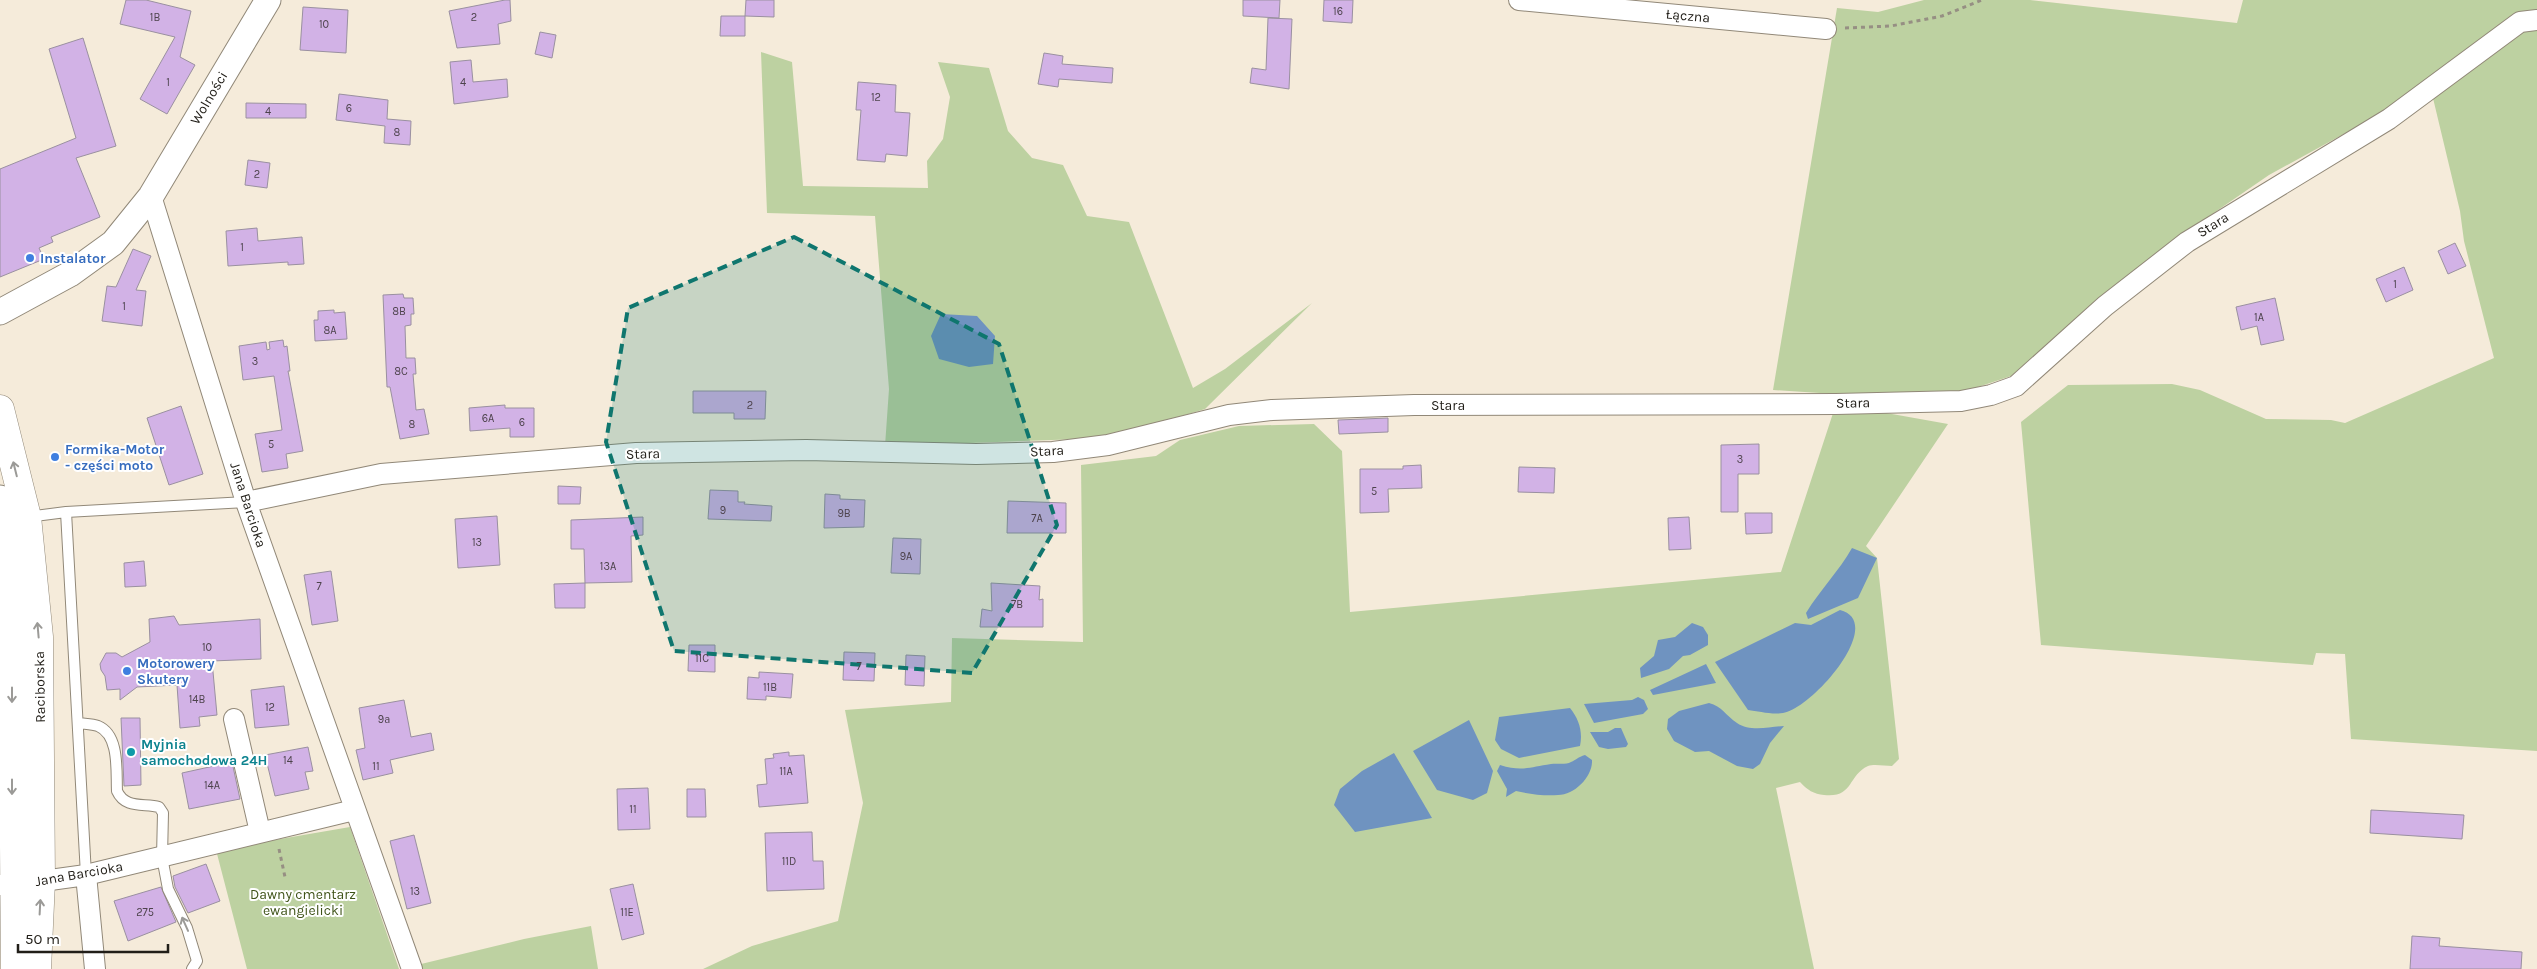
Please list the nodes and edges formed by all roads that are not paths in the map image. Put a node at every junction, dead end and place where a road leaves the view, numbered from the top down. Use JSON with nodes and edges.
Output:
{"nodes":[{"id":1,"x":268,"y":0,"type":"edge"},
{"id":2,"x":1519,"y":0,"type":"edge"},
{"id":3,"x":2537,"y":20,"type":"edge"},
{"id":4,"x":1826,"y":29,"type":"road end"},
{"id":5,"x":151,"y":196,"type":"junction"},
{"id":6,"x":0,"y":312,"type":"edge"},
{"id":7,"x":0,"y":409,"type":"edge"},
{"id":8,"x":0,"y":498,"type":"edge"},
{"id":9,"x":246,"y":502,"type":"junction"},
{"id":10,"x":66,"y":512,"type":"junction"},
{"id":11,"x":27,"y":517,"type":"junction"},
{"id":12,"x":0,"y":520,"type":"edge"},
{"id":13,"x":3,"y":554,"type":"edge"},
{"id":14,"x":234,"y":719,"type":"dead end"},
{"id":15,"x":78,"y":723,"type":"junction"},
{"id":16,"x":354,"y":810,"type":"junction"},
{"id":17,"x":267,"y":830,"type":"junction"},
{"id":18,"x":162,"y":857,"type":"junction"},
{"id":19,"x":86,"y":875,"type":"junction"},
{"id":20,"x":42,"y":880,"type":"junction"},
{"id":21,"x":5,"y":891,"type":"edge"},
{"id":22,"x":7,"y":931,"type":"edge"},
{"id":23,"x":15,"y":969,"type":"edge"},
{"id":24,"x":36,"y":969,"type":"edge"},
{"id":25,"x":95,"y":969,"type":"edge"},
{"id":26,"x":192,"y":969,"type":"edge"},
{"id":27,"x":412,"y":969,"type":"edge"}],
"edges":[{"from":1,"to":5,"type":"street","name":"Wolności"},
{"from":2,"to":4,"type":"street","name":"Łączna"},
{"from":3,"to":9,"type":"street","name":"Stara"},
{"from":5,"to":6,"type":"street","name":"Wolności"},
{"from":5,"to":9,"type":"street","name":"Jana Barcioka"},
{"from":11,"to":7,"type":"main road","name":"Raciborska","one_way":true},
{"from":8,"to":11,"type":"street"},
{"from":9,"to":10,"type":"lane"},
{"from":9,"to":16,"type":"street","name":"Jana Barcioka"},
{"from":10,"to":11,"type":"lane"},
{"from":10,"to":15,"type":"lane"},
{"from":11,"to":12,"type":"street"},
{"from":20,"to":11,"type":"main road","name":"Raciborska","one_way":true},
{"from":12,"to":13,"type":"main road","name":"Raciborska"},
{"from":13,"to":21,"type":"main road","name":"Raciborska","one_way":true},
{"from":14,"to":17,"type":"street"},
{"from":15,"to":18,"type":"lane"},
{"from":15,"to":19,"type":"lane"},
{"from":16,"to":17,"type":"street","name":"Jana Barcioka"},
{"from":16,"to":27,"type":"street","name":"Jana Barcioka"},
{"from":17,"to":18,"type":"street","name":"Jana Barcioka"},
{"from":18,"to":19,"type":"street","name":"Jana Barcioka"},
{"from":26,"to":18,"type":"lane","one_way":true},
{"from":19,"to":20,"type":"street","name":"Jana Barcioka"},
{"from":19,"to":25,"type":"street"},
{"from":20,"to":21,"type":"street","name":"Jana Barcioka"},
{"from":24,"to":20,"type":"main road","name":"Raciborska","one_way":true},
{"from":21,"to":22,"type":"main road","name":"Raciborska"},
{"from":22,"to":23,"type":"main road","name":"Raciborska"}]}
